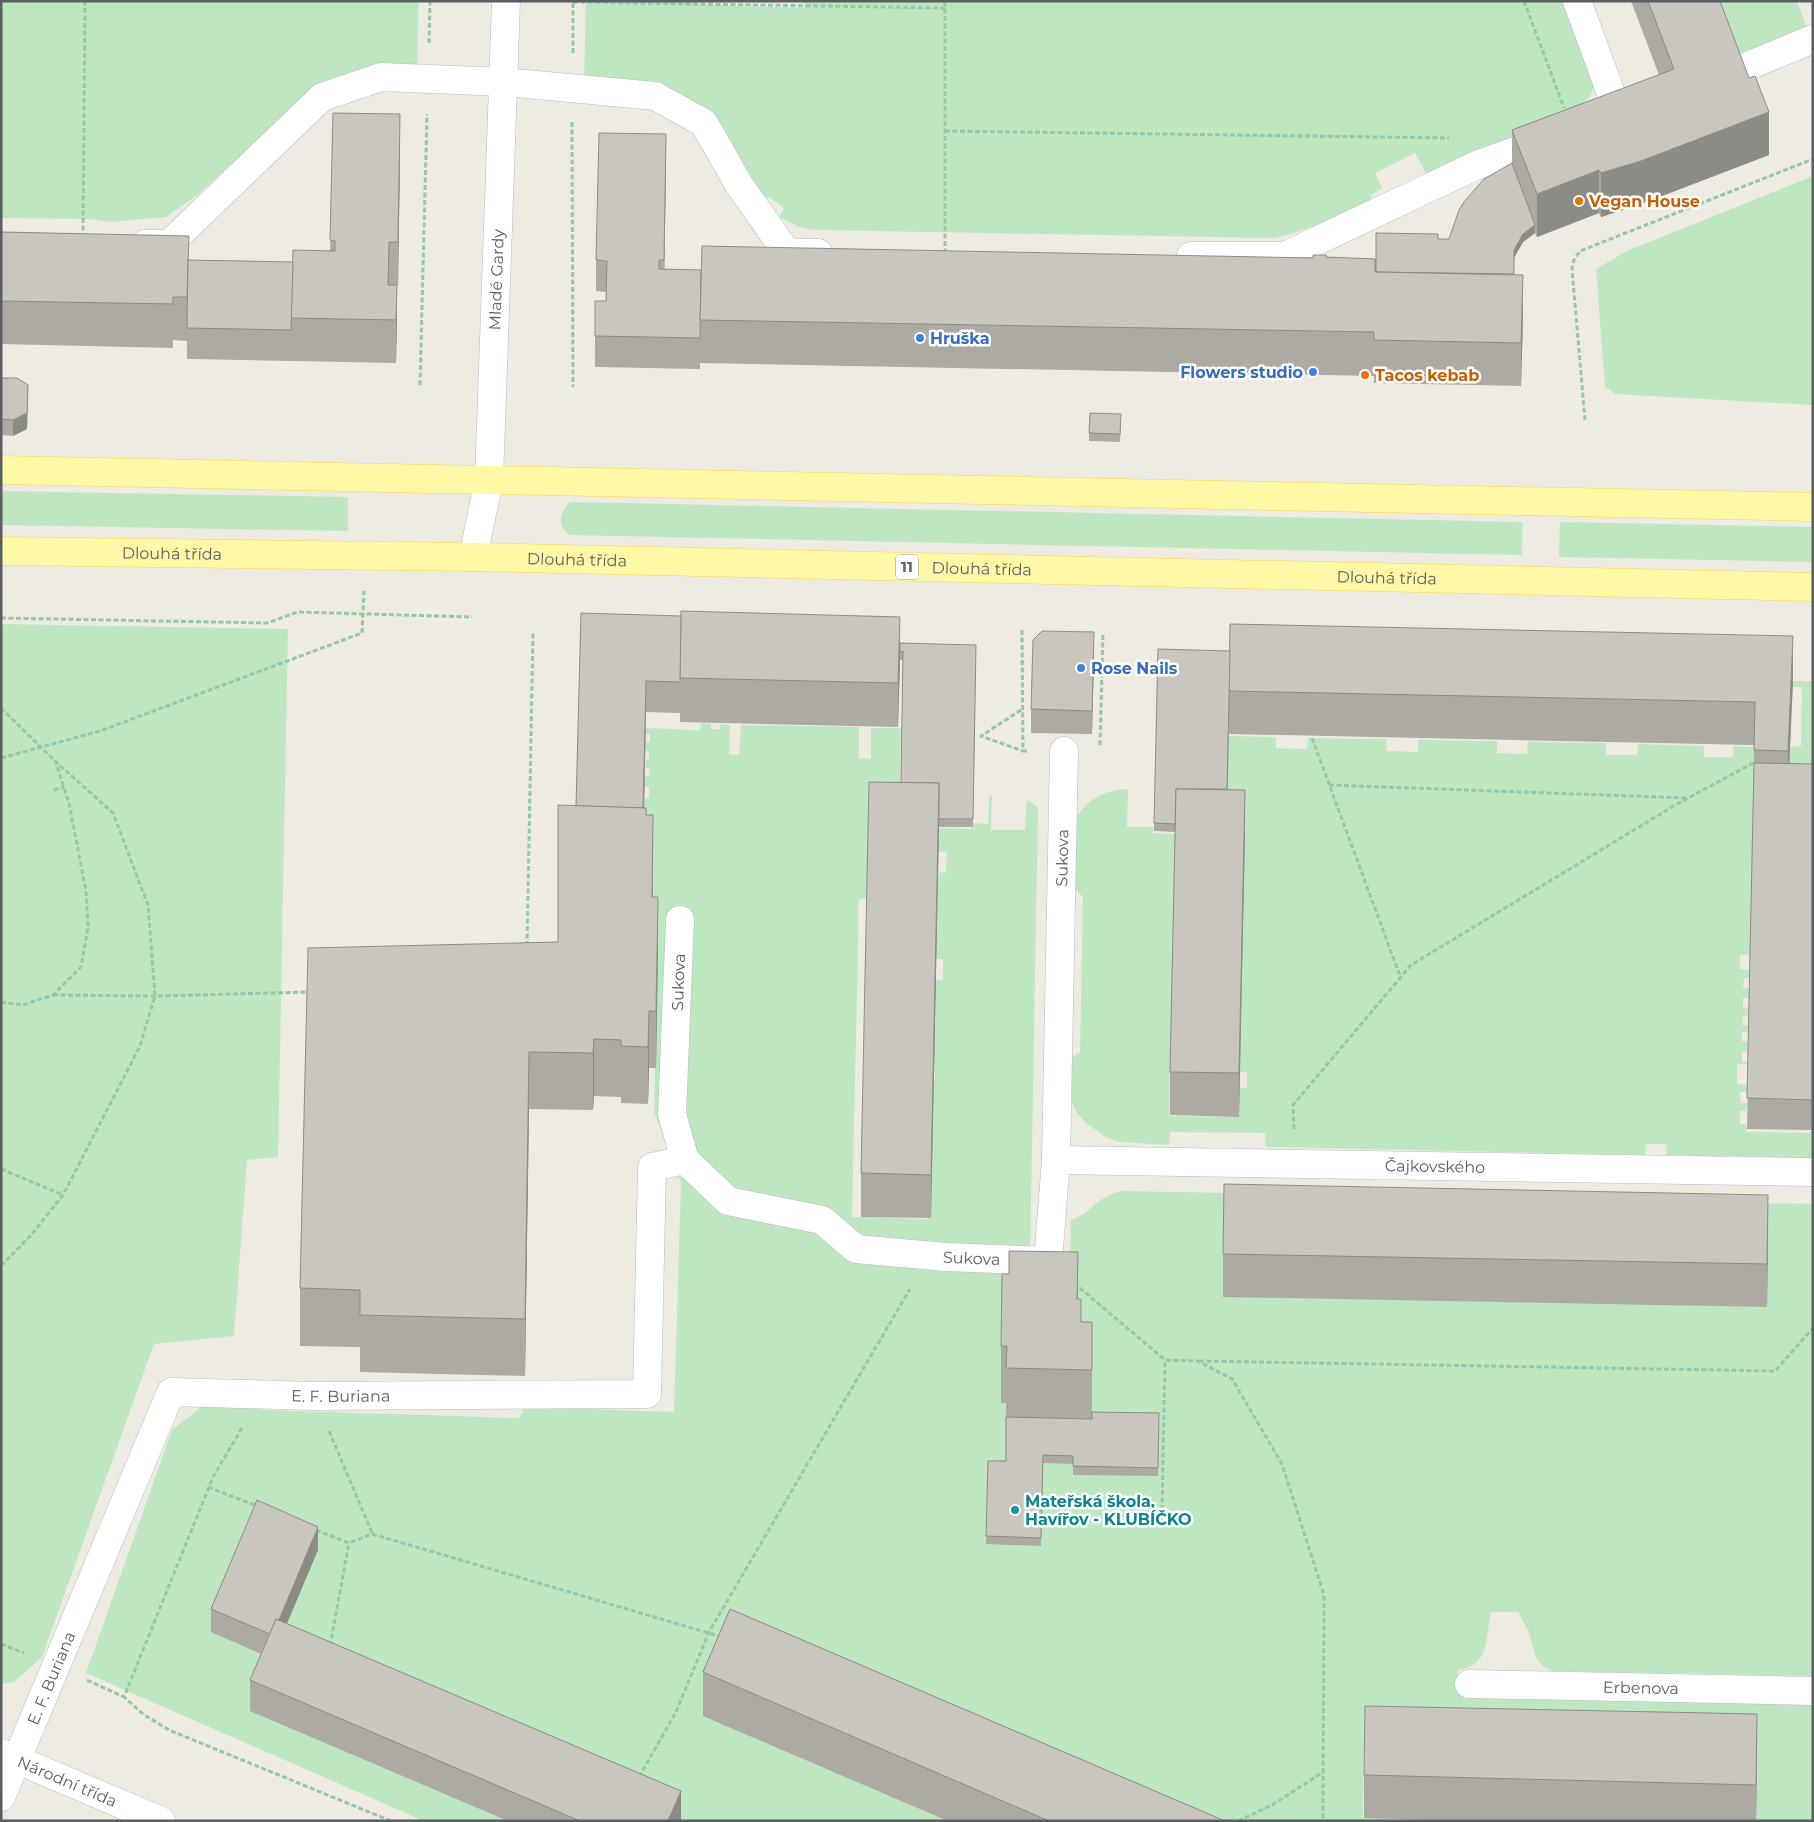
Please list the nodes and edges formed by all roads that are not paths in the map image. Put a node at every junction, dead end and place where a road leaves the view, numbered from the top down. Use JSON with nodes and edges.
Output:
{"nodes":[{"id":1,"x":506,"y":1,"type":"edge"},
{"id":2,"x":1578,"y":1,"type":"edge"},
{"id":3,"x":1813,"y":39,"type":"edge"},
{"id":4,"x":1731,"y":73,"type":"edge"},
{"id":5,"x":505,"y":82,"type":"junction"},
{"id":6,"x":83,"y":243,"type":"edge"},
{"id":7,"x":847,"y":254,"type":"edge"},
{"id":8,"x":1165,"y":256,"type":"edge"},
{"id":9,"x":1,"y":470,"type":"edge"},
{"id":10,"x":489,"y":480,"type":"junction"},
{"id":11,"x":1813,"y":507,"type":"edge"},
{"id":12,"x":1,"y":551,"type":"edge"},
{"id":13,"x":473,"y":557,"type":"junction"},
{"id":14,"x":1813,"y":587,"type":"edge"},
{"id":15,"x":1064,"y":751,"type":"dead end"},
{"id":16,"x":680,"y":920,"type":"dead end"},
{"id":17,"x":685,"y":1160,"type":"junction"},
{"id":18,"x":1056,"y":1160,"type":"junction"},
{"id":19,"x":1813,"y":1172,"type":"edge"},
{"id":20,"x":1469,"y":1684,"type":"dead end"},
{"id":21,"x":1813,"y":1691,"type":"edge"},
{"id":22,"x":9,"y":1757,"type":"edge"},
{"id":23,"x":1,"y":1797,"type":"edge"},
{"id":24,"x":161,"y":1821,"type":"edge"}],
"edges":[{"from":1,"to":5,"type":"street","name":"Mladé Gardy"},
{"from":2,"to":8,"type":"street"},
{"from":3,"to":4,"type":"street"},
{"from":5,"to":6,"type":"street"},
{"from":5,"to":7,"type":"street"},
{"from":5,"to":10,"type":"street","name":"Mladé Gardy"},
{"from":9,"to":10,"type":"main road"},
{"from":10,"to":11,"type":"main road"},
{"from":10,"to":13,"type":"street","name":"Mladé Gardy"},
{"from":12,"to":13,"type":"main road","name":"Dlouhá třída","number":"11"},
{"from":13,"to":14,"type":"main road","name":"Dlouhá třída","number":"11"},
{"from":15,"to":18,"type":"street","name":"Sukova"},
{"from":16,"to":17,"type":"street","name":"Sukova"},
{"from":17,"to":18,"type":"street","name":"Sukova"},
{"from":17,"to":22,"type":"street","name":"E. F. Buriana"},
{"from":18,"to":19,"type":"street","name":"Čajkovského"},
{"from":20,"to":21,"type":"street","name":"Erbenova"},
{"from":22,"to":23,"type":"street"},
{"from":22,"to":24,"type":"street","name":"Národní třída"}]}
